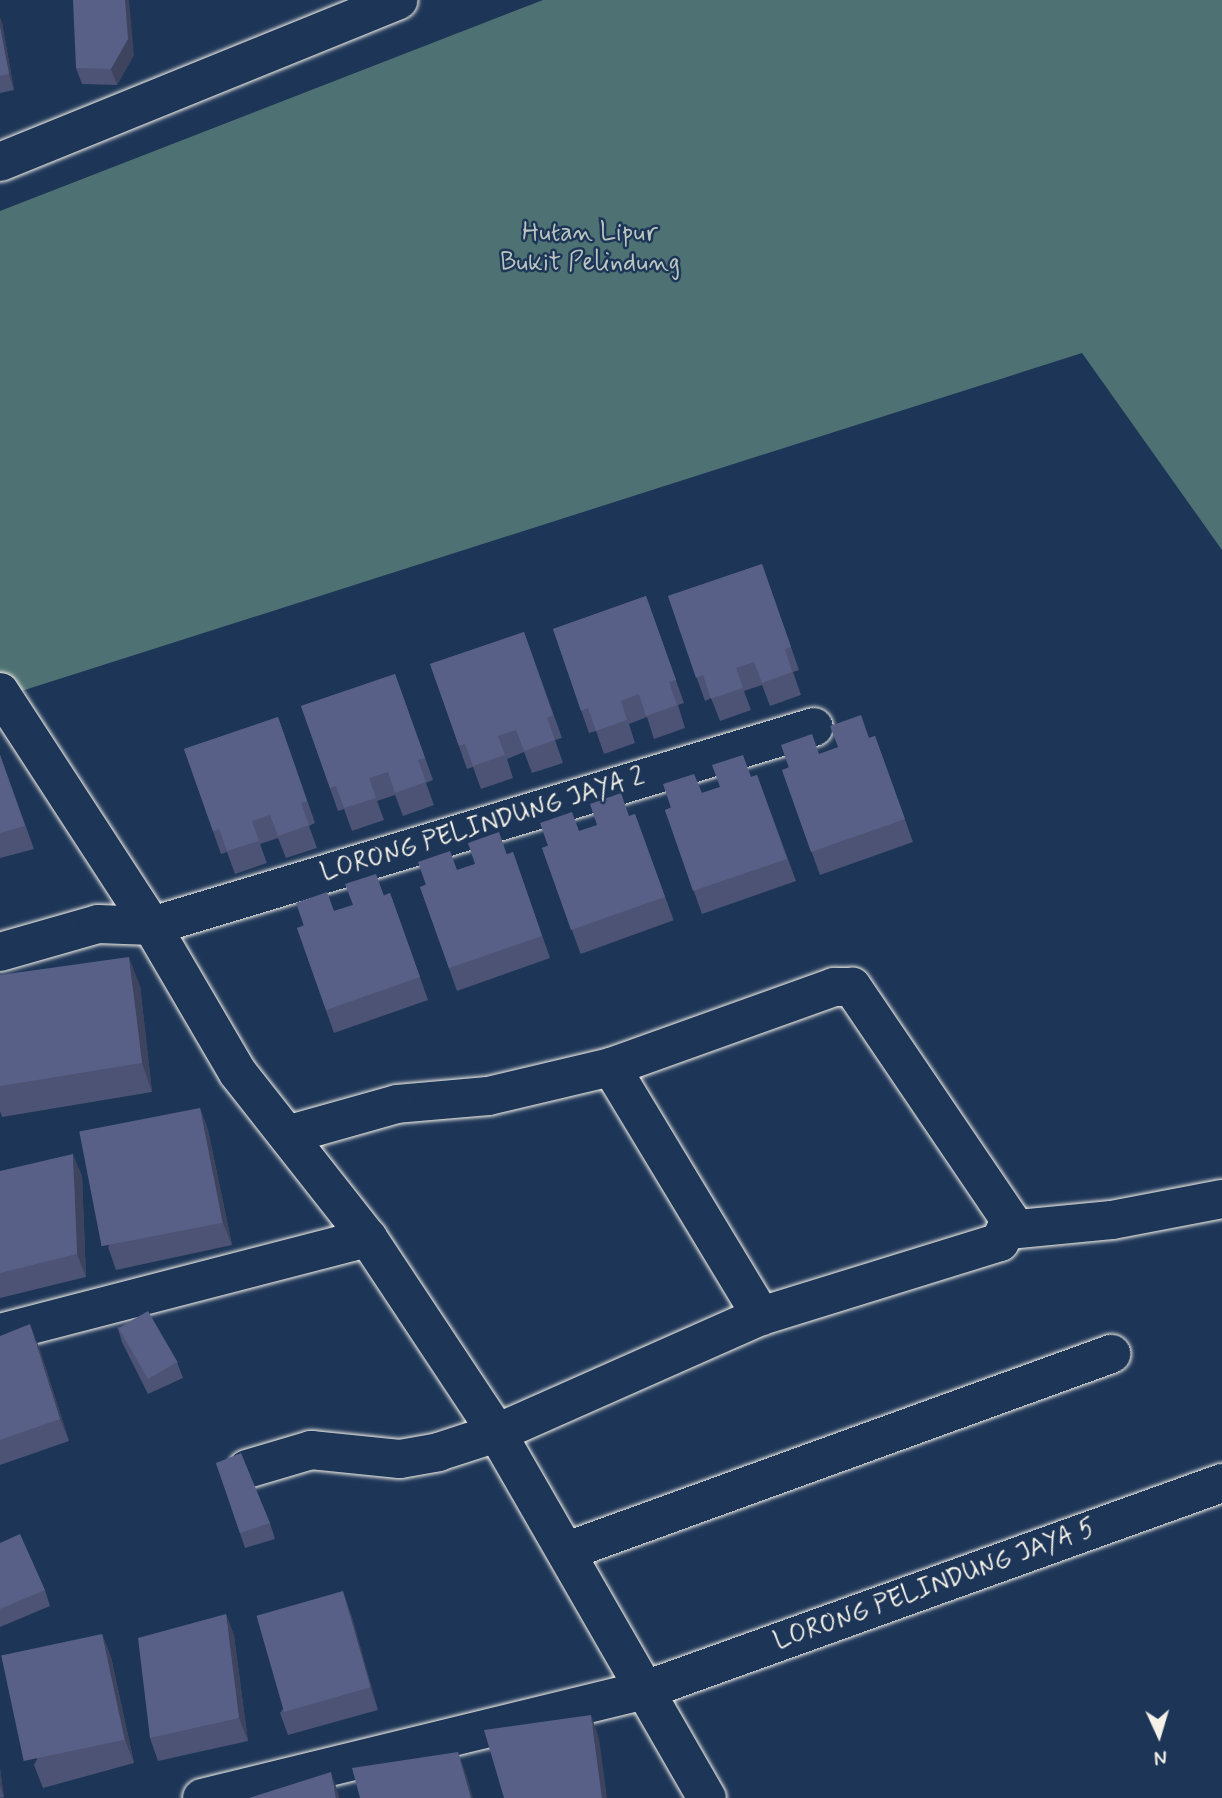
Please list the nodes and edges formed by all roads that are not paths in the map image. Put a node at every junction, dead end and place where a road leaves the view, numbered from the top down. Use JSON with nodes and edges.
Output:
{"nodes":[{"id":1,"x":398,"y":0,"type":"edge"},
{"id":2,"x":0,"y":162,"type":"edge"},
{"id":3,"x":0,"y":692,"type":"edge"},
{"id":4,"x":814,"y":727,"type":"dead end"},
{"id":5,"x":152,"y":926,"type":"junction"},
{"id":6,"x":0,"y":952,"type":"edge"},
{"id":7,"x":611,"y":1067,"type":"junction"},
{"id":8,"x":287,"y":1135,"type":"junction"},
{"id":9,"x":1222,"y":1199,"type":"edge"},
{"id":10,"x":1008,"y":1230,"type":"junction"},
{"id":11,"x":368,"y":1238,"type":"junction"},
{"id":12,"x":761,"y":1316,"type":"junction"},
{"id":13,"x":0,"y":1333,"type":"edge"},
{"id":14,"x":1111,"y":1354,"type":"dead end"},
{"id":15,"x":496,"y":1433,"type":"junction"},
{"id":16,"x":247,"y":1469,"type":"edge"},
{"id":17,"x":1222,"y":1483,"type":"edge"},
{"id":18,"x":567,"y":1551,"type":"junction"},
{"id":19,"x":649,"y":1689,"type":"junction"},
{"id":20,"x":202,"y":1798,"type":"edge"},
{"id":21,"x":707,"y":1798,"type":"edge"}],
"edges":[{"from":1,"to":2,"type":"street"},
{"from":3,"to":5,"type":"street"},
{"from":4,"to":5,"type":"street","name":"LORONG PELINDUNG JAYA 2"},
{"from":5,"to":6,"type":"street","name":"LORONG PELINDUNG JAYA 2"},
{"from":5,"to":8,"type":"street"},
{"from":7,"to":8,"type":"street"},
{"from":7,"to":10,"type":"street"},
{"from":7,"to":12,"type":"street"},
{"from":8,"to":11,"type":"street"},
{"from":9,"to":10,"type":"street"},
{"from":10,"to":12,"type":"street"},
{"from":11,"to":13,"type":"street"},
{"from":11,"to":15,"type":"street"},
{"from":12,"to":15,"type":"street"},
{"from":14,"to":18,"type":"street"},
{"from":15,"to":16,"type":"street"},
{"from":15,"to":18,"type":"street"},
{"from":17,"to":19,"type":"street","name":"LORONG PELINDUNG JAYA 5"},
{"from":18,"to":19,"type":"street"},
{"from":19,"to":20,"type":"street","name":"LORONG PELINDUNG JAYA 5"},
{"from":19,"to":21,"type":"street"}]}
